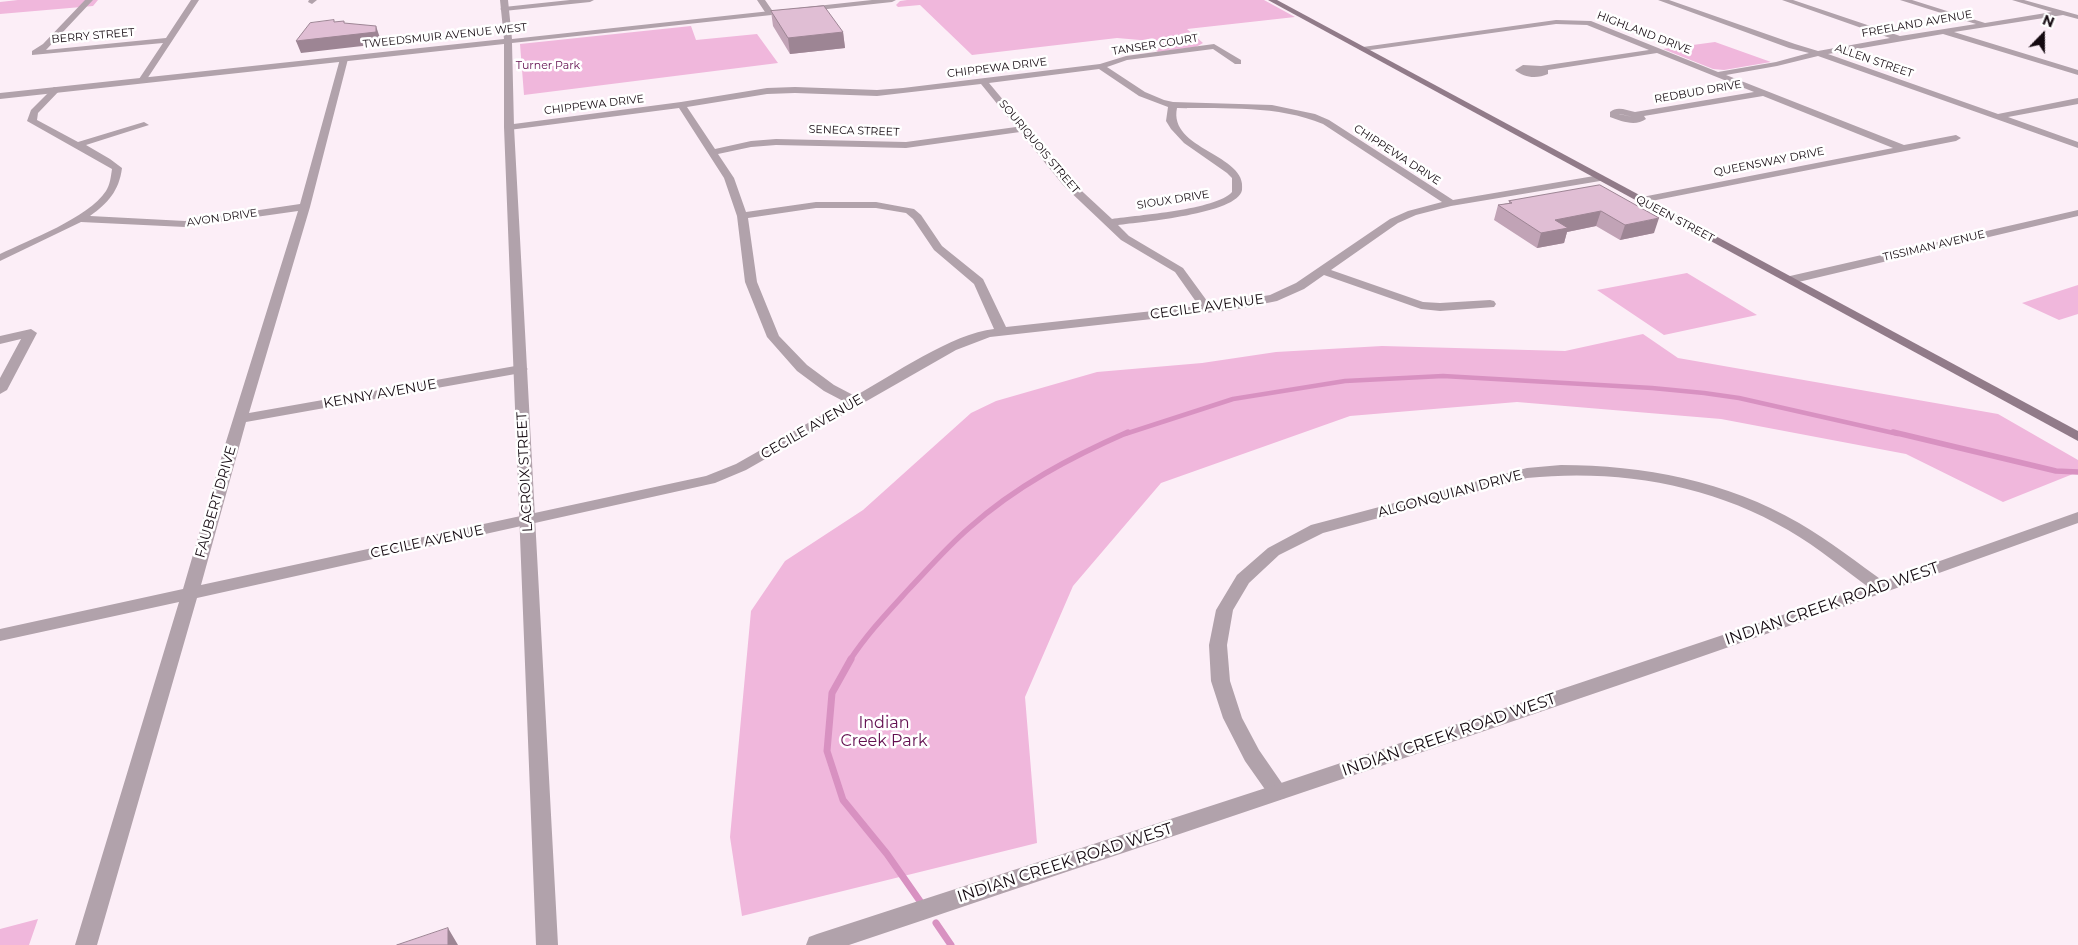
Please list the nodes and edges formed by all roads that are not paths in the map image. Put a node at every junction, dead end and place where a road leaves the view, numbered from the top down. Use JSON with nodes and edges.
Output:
{"nodes":[{"id":1,"x":89,"y":0,"type":"edge"},
{"id":2,"x":195,"y":0,"type":"edge"},
{"id":3,"x":504,"y":0,"type":"edge"},
{"id":4,"x":590,"y":0,"type":"edge"},
{"id":5,"x":761,"y":0,"type":"edge"},
{"id":6,"x":892,"y":0,"type":"edge"},
{"id":7,"x":1272,"y":0,"type":"edge"},
{"id":8,"x":1662,"y":0,"type":"edge"},
{"id":9,"x":1786,"y":0,"type":"edge"},
{"id":10,"x":1904,"y":0,"type":"edge"},
{"id":11,"x":2016,"y":0,"type":"edge"},
{"id":12,"x":504,"y":9,"type":"junction"},
{"id":13,"x":770,"y":13,"type":"junction"},
{"id":14,"x":2062,"y":13,"type":"junction"},
{"id":15,"x":2078,"y":17,"type":"edge"},
{"id":16,"x":1984,"y":24,"type":"junction"},
{"id":17,"x":1945,"y":31,"type":"junction"},
{"id":18,"x":1900,"y":38,"type":"junction"},
{"id":19,"x":168,"y":40,"type":"junction"},
{"id":20,"x":508,"y":40,"type":"junction"},
{"id":21,"x":1363,"y":48,"type":"junction"},
{"id":22,"x":1660,"y":51,"type":"junction"},
{"id":23,"x":1818,"y":53,"type":"junction"},
{"id":24,"x":344,"y":59,"type":"junction"},
{"id":25,"x":1238,"y":62,"type":"dead end"},
{"id":26,"x":1101,"y":66,"type":"junction"},
{"id":27,"x":1541,"y":69,"type":"dead end"},
{"id":28,"x":2078,"y":72,"type":"edge"},
{"id":29,"x":1718,"y":74,"type":"junction"},
{"id":30,"x":143,"y":79,"type":"junction"},
{"id":31,"x":983,"y":81,"type":"junction"},
{"id":32,"x":57,"y":89,"type":"junction"},
{"id":33,"x":1763,"y":92,"type":"junction"},
{"id":34,"x":0,"y":96,"type":"edge"},
{"id":35,"x":2078,"y":100,"type":"edge"},
{"id":36,"x":682,"y":105,"type":"junction"},
{"id":37,"x":1173,"y":105,"type":"junction"},
{"id":38,"x":1638,"y":114,"type":"dead end"},
{"id":39,"x":2000,"y":116,"type":"junction"},
{"id":40,"x":144,"y":125,"type":"dead end"},
{"id":41,"x":509,"y":127,"type":"junction"},
{"id":42,"x":1024,"y":128,"type":"junction"},
{"id":43,"x":1956,"y":138,"type":"dead end"},
{"id":44,"x":80,"y":144,"type":"junction"},
{"id":45,"x":2078,"y":145,"type":"edge"},
{"id":46,"x":1902,"y":148,"type":"junction"},
{"id":47,"x":712,"y":152,"type":"junction"},
{"id":48,"x":1600,"y":178,"type":"junction"},
{"id":49,"x":1641,"y":200,"type":"junction"},
{"id":50,"x":1451,"y":203,"type":"junction"},
{"id":51,"x":305,"y":207,"type":"junction"},
{"id":52,"x":2078,"y":213,"type":"edge"},
{"id":53,"x":742,"y":216,"type":"junction"},
{"id":54,"x":80,"y":219,"type":"junction"},
{"id":55,"x":1110,"y":223,"type":"junction"},
{"id":56,"x":0,"y":258,"type":"edge"},
{"id":57,"x":1324,"y":271,"type":"junction"},
{"id":58,"x":1790,"y":280,"type":"junction"},
{"id":59,"x":1490,"y":304,"type":"dead end"},
{"id":60,"x":1207,"y":309,"type":"junction"},
{"id":61,"x":1001,"y":331,"type":"junction"},
{"id":62,"x":0,"y":340,"type":"edge"},
{"id":63,"x":520,"y":369,"type":"junction"},
{"id":64,"x":0,"y":390,"type":"edge"},
{"id":65,"x":855,"y":402,"type":"junction"},
{"id":66,"x":240,"y":420,"type":"junction"},
{"id":67,"x":2078,"y":437,"type":"edge"},
{"id":68,"x":2078,"y":517,"type":"edge"},
{"id":69,"x":527,"y":520,"type":"junction"},
{"id":70,"x":1881,"y":588,"type":"junction"},
{"id":71,"x":190,"y":594,"type":"junction"},
{"id":72,"x":0,"y":636,"type":"edge"},
{"id":73,"x":1278,"y":792,"type":"junction"},
{"id":74,"x":86,"y":945,"type":"edge"},
{"id":75,"x":547,"y":945,"type":"edge"},
{"id":76,"x":817,"y":945,"type":"edge"}],
"edges":[{"from":1,"to":19,"type":"street","name":"BERRY STREET"},
{"from":2,"to":19,"type":"street"},
{"from":3,"to":12,"type":"street","name":"LACROIX STREET"},
{"from":4,"to":12,"type":"street"},
{"from":5,"to":13,"type":"street"},
{"from":6,"to":13,"type":"street","name":"TWEEDSMUIR AVENUE WEST"},
{"from":7,"to":21,"type":"main road","name":"QUEEN STREET"},
{"from":8,"to":23,"type":"street","name":"ALLEN STREET"},
{"from":9,"to":18,"type":"street"},
{"from":10,"to":16,"type":"street"},
{"from":11,"to":14,"type":"street"},
{"from":12,"to":20,"type":"street","name":"LACROIX STREET"},
{"from":13,"to":20,"type":"street","name":"TWEEDSMUIR AVENUE WEST"},
{"from":14,"to":15,"type":"street"},
{"from":14,"to":16,"type":"street","name":"FREELAND AVENUE"},
{"from":16,"to":17,"type":"street","name":"FREELAND AVENUE"},
{"from":17,"to":18,"type":"street","name":"FREELAND AVENUE"},
{"from":17,"to":28,"type":"street"},
{"from":18,"to":23,"type":"street","name":"FREELAND AVENUE"},
{"from":19,"to":30,"type":"street"},
{"from":20,"to":24,"type":"street","name":"TWEEDSMUIR AVENUE WEST"},
{"from":20,"to":41,"type":"street","name":"LACROIX STREET"},
{"from":21,"to":22,"type":"street","name":"HIGHLAND DRIVE"},
{"from":21,"to":48,"type":"main road","name":"QUEEN STREET"},
{"from":22,"to":27,"type":"street"},
{"from":22,"to":29,"type":"street","name":"HIGHLAND DRIVE"},
{"from":23,"to":29,"type":"street","name":"FREELAND AVENUE"},
{"from":23,"to":39,"type":"street","name":"ALLEN STREET"},
{"from":24,"to":30,"type":"street","name":"TWEEDSMUIR AVENUE WEST"},
{"from":24,"to":51,"type":"street","name":"FAUBERT DRIVE"},
{"from":25,"to":26,"type":"street","name":"TANSER COURT"},
{"from":26,"to":31,"type":"street","name":"CHIPPEWA DRIVE"},
{"from":26,"to":37,"type":"street","name":"CHIPPEWA DRIVE"},
{"from":29,"to":33,"type":"street","name":"HIGHLAND DRIVE"},
{"from":30,"to":32,"type":"street","name":"TWEEDSMUIR AVENUE WEST"},
{"from":31,"to":36,"type":"street","name":"CHIPPEWA DRIVE"},
{"from":31,"to":42,"type":"street","name":"SOURIQUOIS STREET"},
{"from":32,"to":34,"type":"street","name":"TWEEDSMUIR AVENUE WEST"},
{"from":32,"to":44,"type":"street"},
{"from":33,"to":38,"type":"street","name":"REDBUD DRIVE"},
{"from":33,"to":46,"type":"street","name":"HIGHLAND DRIVE"},
{"from":35,"to":39,"type":"street"},
{"from":36,"to":41,"type":"street","name":"CHIPPEWA DRIVE"},
{"from":36,"to":47,"type":"street"},
{"from":37,"to":50,"type":"street","name":"CHIPPEWA DRIVE"},
{"from":37,"to":55,"type":"street","name":"SIOUX DRIVE"},
{"from":39,"to":45,"type":"street","name":"ALLEN STREET"},
{"from":40,"to":44,"type":"street"},
{"from":41,"to":63,"type":"street","name":"LACROIX STREET"},
{"from":42,"to":47,"type":"street","name":"SENECA STREET"},
{"from":42,"to":55,"type":"street","name":"SOURIQUOIS STREET"},
{"from":43,"to":46,"type":"street","name":"QUEENSWAY DRIVE"},
{"from":44,"to":54,"type":"street"},
{"from":46,"to":49,"type":"street","name":"QUEENSWAY DRIVE"},
{"from":47,"to":53,"type":"street"},
{"from":48,"to":49,"type":"main road","name":"QUEEN STREET"},
{"from":48,"to":50,"type":"street","name":"CECILE AVENUE"},
{"from":49,"to":58,"type":"main road","name":"QUEEN STREET"},
{"from":50,"to":57,"type":"street","name":"CECILE AVENUE"},
{"from":51,"to":54,"type":"street","name":"AVON DRIVE"},
{"from":51,"to":66,"type":"street","name":"FAUBERT DRIVE"},
{"from":52,"to":58,"type":"street","name":"TISSIMAN AVENUE"},
{"from":53,"to":61,"type":"street"},
{"from":53,"to":65,"type":"street"},
{"from":54,"to":56,"type":"street"},
{"from":55,"to":60,"type":"street","name":"SOURIQUOIS STREET"},
{"from":57,"to":59,"type":"street"},
{"from":57,"to":60,"type":"street","name":"CECILE AVENUE"},
{"from":58,"to":67,"type":"main road","name":"QUEEN STREET"},
{"from":60,"to":61,"type":"street","name":"CECILE AVENUE"},
{"from":61,"to":65,"type":"street","name":"CECILE AVENUE"},
{"from":62,"to":64,"type":"street"},
{"from":63,"to":66,"type":"street","name":"KENNY AVENUE"},
{"from":63,"to":69,"type":"street","name":"LACROIX STREET"},
{"from":65,"to":69,"type":"street","name":"CECILE AVENUE"},
{"from":66,"to":71,"type":"street","name":"FAUBERT DRIVE"},
{"from":68,"to":70,"type":"street","name":"INDIAN CREEK ROAD WEST"},
{"from":69,"to":71,"type":"street","name":"CECILE AVENUE"},
{"from":69,"to":75,"type":"street","name":"LACROIX STREET"},
{"from":70,"to":73,"type":"street","name":"INDIAN CREEK ROAD WEST"},
{"from":70,"to":73,"type":"street","name":"ALGONQUIAN DRIVE"},
{"from":71,"to":72,"type":"street","name":"CECILE AVENUE"},
{"from":71,"to":74,"type":"street","name":"FAUBERT DRIVE"},
{"from":73,"to":76,"type":"street","name":"INDIAN CREEK ROAD WEST"}]}
